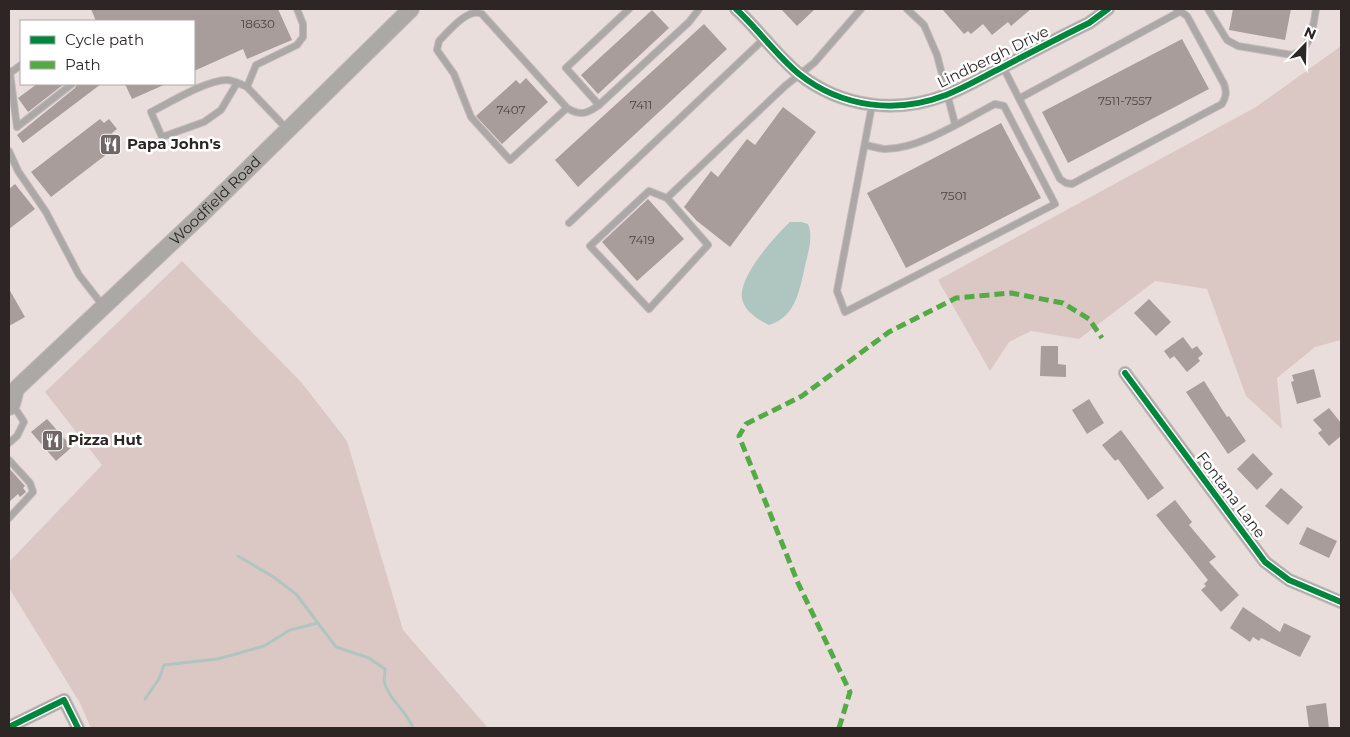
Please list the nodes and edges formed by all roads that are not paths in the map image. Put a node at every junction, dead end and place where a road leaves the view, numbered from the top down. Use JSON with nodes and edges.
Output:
{"nodes":[{"id":1,"x":297,"y":9,"type":"edge"},
{"id":2,"x":410,"y":9,"type":"edge"},
{"id":3,"x":629,"y":9,"type":"edge"},
{"id":4,"x":699,"y":9,"type":"edge"},
{"id":5,"x":736,"y":9,"type":"edge"},
{"id":6,"x":861,"y":9,"type":"edge"},
{"id":7,"x":907,"y":9,"type":"edge"},
{"id":8,"x":1108,"y":9,"type":"edge"},
{"id":9,"x":1208,"y":9,"type":"edge"},
{"id":10,"x":1316,"y":9,"type":"edge"},
{"id":11,"x":1179,"y":10,"type":"edge"},
{"id":12,"x":765,"y":38,"type":"junction"},
{"id":13,"x":1003,"y":67,"type":"junction"},
{"id":14,"x":10,"y":72,"type":"edge"},
{"id":15,"x":800,"y":74,"type":"junction"},
{"id":16,"x":237,"y":83,"type":"junction"},
{"id":17,"x":71,"y":85,"type":"edge"},
{"id":18,"x":247,"y":86,"type":"junction"},
{"id":19,"x":947,"y":95,"type":"junction"},
{"id":20,"x":1020,"y":98,"type":"junction"},
{"id":21,"x":599,"y":105,"type":"junction"},
{"id":22,"x":872,"y":105,"type":"junction"},
{"id":23,"x":567,"y":108,"type":"junction"},
{"id":24,"x":955,"y":124,"type":"junction"},
{"id":25,"x":288,"y":130,"type":"junction"},
{"id":26,"x":865,"y":145,"type":"junction"},
{"id":27,"x":9,"y":151,"type":"edge"},
{"id":28,"x":667,"y":198,"type":"junction"},
{"id":29,"x":569,"y":223,"type":"dead end"},
{"id":30,"x":104,"y":307,"type":"junction"},
{"id":31,"x":1125,"y":373,"type":"dead end"},
{"id":32,"x":11,"y":397,"type":"edge"},
{"id":33,"x":9,"y":443,"type":"edge"},
{"id":34,"x":9,"y":460,"type":"edge"},
{"id":35,"x":9,"y":518,"type":"edge"},
{"id":36,"x":1341,"y":602,"type":"edge"},
{"id":37,"x":9,"y":727,"type":"edge"},
{"id":38,"x":78,"y":728,"type":"edge"}],
"edges":[{"from":1,"to":18,"type":"lane"},
{"from":2,"to":25,"type":"main road","name":"Woodfield Road"},
{"from":3,"to":21,"type":"lane"},
{"from":4,"to":21,"type":"lane"},
{"from":5,"to":12,"type":"street","name":"Lindbergh Drive"},
{"from":6,"to":15,"type":"lane"},
{"from":7,"to":19,"type":"lane"},
{"from":8,"to":13,"type":"street","name":"Lindbergh Drive"},
{"from":9,"to":10,"type":"lane"},
{"from":11,"to":20,"type":"lane"},
{"from":11,"to":20,"type":"lane"},
{"from":12,"to":15,"type":"street","name":"Lindbergh Drive"},
{"from":12,"to":29,"type":"lane"},
{"from":13,"to":19,"type":"street","name":"Lindbergh Drive"},
{"from":13,"to":20,"type":"lane"},
{"from":14,"to":17,"type":"lane"},
{"from":15,"to":22,"type":"street","name":"Lindbergh Drive"},
{"from":15,"to":28,"type":"lane"},
{"from":16,"to":16,"type":"lane"},
{"from":16,"to":18,"type":"lane"},
{"from":18,"to":25,"type":"lane"},
{"from":19,"to":22,"type":"street","name":"Lindbergh Drive"},
{"from":19,"to":24,"type":"lane"},
{"from":21,"to":23,"type":"lane"},
{"from":22,"to":26,"type":"lane"},
{"from":23,"to":23,"type":"lane"},
{"from":24,"to":26,"type":"lane"},
{"from":24,"to":26,"type":"lane"},
{"from":25,"to":30,"type":"main road","name":"Woodfield Road"},
{"from":27,"to":30,"type":"lane"},
{"from":28,"to":28,"type":"lane"},
{"from":30,"to":32,"type":"main road","name":"Woodfield Road"},
{"from":31,"to":36,"type":"street","name":"Fontana Lane"},
{"from":32,"to":33,"type":"lane"},
{"from":34,"to":35,"type":"lane"},
{"from":37,"to":38,"type":"street"}]}
